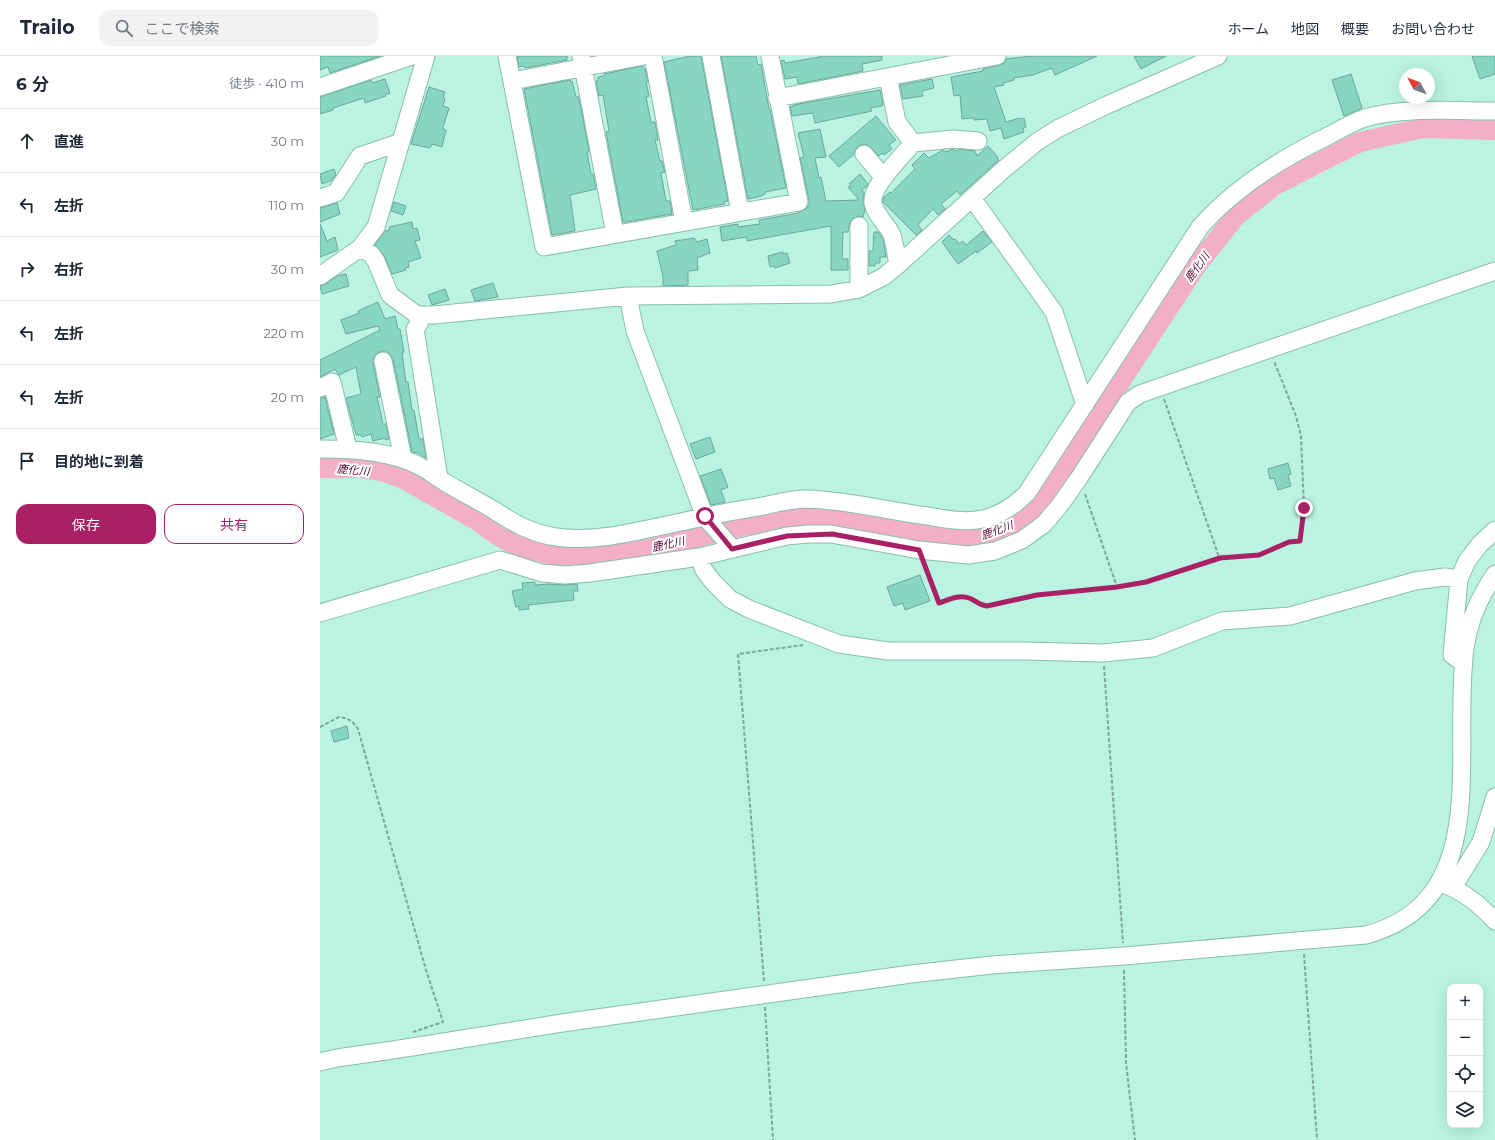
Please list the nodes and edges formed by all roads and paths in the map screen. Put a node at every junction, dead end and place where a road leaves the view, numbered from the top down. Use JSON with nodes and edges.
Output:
{"nodes":[{"id":1,"x":412,"y":56,"type":"edge"},
{"id":2,"x":426,"y":56,"type":"edge"},
{"id":3,"x":507,"y":56,"type":"edge"},
{"id":4,"x":644,"y":56,"type":"edge"},
{"id":5,"x":653,"y":56,"type":"edge"},
{"id":6,"x":711,"y":56,"type":"edge"},
{"id":7,"x":770,"y":56,"type":"edge"},
{"id":8,"x":997,"y":56,"type":"edge"},
{"id":9,"x":1218,"y":56,"type":"edge"},
{"id":10,"x":582,"y":62,"type":"edge"},
{"id":11,"x":888,"y":77,"type":"junction"},
{"id":12,"x":512,"y":81,"type":"junction"},
{"id":13,"x":320,"y":87,"type":"edge"},
{"id":14,"x":777,"y":98,"type":"junction"},
{"id":15,"x":1495,"y":112,"type":"edge"},
{"id":16,"x":978,"y":141,"type":"dead end"},
{"id":17,"x":401,"y":142,"type":"junction"},
{"id":18,"x":913,"y":143,"type":"junction"},
{"id":19,"x":864,"y":154,"type":"dead end"},
{"id":20,"x":884,"y":178,"type":"junction"},
{"id":21,"x":320,"y":198,"type":"edge"},
{"id":22,"x":972,"y":198,"type":"junction"},
{"id":23,"x":740,"y":212,"type":"junction"},
{"id":24,"x":684,"y":222,"type":"junction"},
{"id":25,"x":859,"y":226,"type":"dead end"},
{"id":26,"x":615,"y":234,"type":"junction"},
{"id":27,"x":360,"y":248,"type":"junction"},
{"id":28,"x":898,"y":265,"type":"junction"},
{"id":29,"x":1495,"y":271,"type":"edge"},
{"id":30,"x":320,"y":276,"type":"edge"},
{"id":31,"x":859,"y":289,"type":"junction"},
{"id":32,"x":628,"y":296,"type":"junction"},
{"id":33,"x":417,"y":314,"type":"junction"},
{"id":34,"x":1270,"y":349,"type":"junction"},
{"id":35,"x":383,"y":361,"type":"dead end"},
{"id":36,"x":1160,"y":387,"type":"junction"},
{"id":37,"x":320,"y":388,"type":"edge"},
{"id":38,"x":1085,"y":405,"type":"junction"},
{"id":39,"x":320,"y":449,"type":"edge"},
{"id":40,"x":348,"y":449,"type":"junction"},
{"id":41,"x":403,"y":459,"type":"junction"},
{"id":42,"x":439,"y":478,"type":"junction"},
{"id":43,"x":1079,"y":478,"type":"junction"},
{"id":44,"x":705,"y":516,"type":"junction"},
{"id":45,"x":1495,"y":530,"type":"edge"},
{"id":46,"x":731,"y":547,"type":"junction"},
{"id":47,"x":919,"y":550,"type":"junction"},
{"id":48,"x":699,"y":557,"type":"junction"},
{"id":49,"x":1220,"y":558,"type":"junction"},
{"id":50,"x":1495,"y":574,"type":"edge"},
{"id":51,"x":1459,"y":579,"type":"junction"},
{"id":52,"x":1117,"y":587,"type":"junction"},
{"id":53,"x":320,"y":613,"type":"edge"},
{"id":54,"x":816,"y":635,"type":"junction"},
{"id":55,"x":1103,"y":653,"type":"junction"},
{"id":56,"x":1463,"y":662,"type":"junction"},
{"id":57,"x":320,"y":726,"type":"edge"},
{"id":58,"x":1495,"y":797,"type":"edge"},
{"id":59,"x":1449,"y":887,"type":"junction"},
{"id":60,"x":1495,"y":922,"type":"edge"},
{"id":61,"x":1303,"y":941,"type":"junction"},
{"id":62,"x":1124,"y":956,"type":"junction"},
{"id":63,"x":765,"y":993,"type":"junction"},
{"id":64,"x":443,"y":1022,"type":"dead end"},
{"id":65,"x":320,"y":1062,"type":"edge"},
{"id":66,"x":773,"y":1140,"type":"edge"},
{"id":67,"x":1135,"y":1140,"type":"edge"},
{"id":68,"x":1317,"y":1140,"type":"edge"}],
"edges":[{"from":1,"to":13,"type":"street"},
{"from":2,"to":17,"type":"street"},
{"from":3,"to":12,"type":"street"},
{"from":4,"to":10,"type":"street"},
{"from":5,"to":24,"type":"street"},
{"from":6,"to":23,"type":"street"},
{"from":7,"to":14,"type":"street"},
{"from":8,"to":11,"type":"street"},
{"from":9,"to":22,"type":"street"},
{"from":10,"to":12,"type":"street"},
{"from":10,"to":26,"type":"street"},
{"from":11,"to":14,"type":"street"},
{"from":11,"to":18,"type":"street"},
{"from":12,"to":26,"type":"street"},
{"from":14,"to":23,"type":"street"},
{"from":15,"to":38,"type":"street"},
{"from":16,"to":18,"type":"street"},
{"from":17,"to":21,"type":"street"},
{"from":17,"to":27,"type":"street"},
{"from":18,"to":20,"type":"street"},
{"from":19,"to":20,"type":"street"},
{"from":20,"to":28,"type":"street"},
{"from":22,"to":28,"type":"street"},
{"from":22,"to":38,"type":"street"},
{"from":23,"to":24,"type":"street"},
{"from":24,"to":26,"type":"street"},
{"from":25,"to":31,"type":"street"},
{"from":27,"to":30,"type":"street"},
{"from":27,"to":33,"type":"street"},
{"from":28,"to":31,"type":"street"},
{"from":29,"to":34,"type":"street"},
{"from":31,"to":32,"type":"street"},
{"from":32,"to":33,"type":"street"},
{"from":32,"to":44,"type":"street"},
{"from":33,"to":42,"type":"street"},
{"from":34,"to":36,"type":"street"},
{"from":34,"to":49,"type":"path"},
{"from":35,"to":41,"type":"street"},
{"from":36,"to":43,"type":"street"},
{"from":36,"to":49,"type":"path"},
{"from":37,"to":40,"type":"street"},
{"from":38,"to":44,"type":"street"},
{"from":39,"to":40,"type":"street"},
{"from":40,"to":41,"type":"street"},
{"from":41,"to":42,"type":"street"},
{"from":42,"to":44,"type":"street"},
{"from":43,"to":47,"type":"street"},
{"from":43,"to":52,"type":"path"},
{"from":44,"to":46,"type":"street"},
{"from":45,"to":51,"type":"street"},
{"from":46,"to":47,"type":"street"},
{"from":46,"to":48,"type":"street"},
{"from":47,"to":52,"type":"path"},
{"from":48,"to":53,"type":"street"},
{"from":48,"to":54,"type":"street"},
{"from":49,"to":52,"type":"path"},
{"from":50,"to":56,"type":"street"},
{"from":51,"to":55,"type":"street"},
{"from":51,"to":56,"type":"street"},
{"from":54,"to":55,"type":"street"},
{"from":54,"to":63,"type":"path"},
{"from":55,"to":62,"type":"path"},
{"from":56,"to":59,"type":"street"},
{"from":57,"to":64,"type":"path"},
{"from":58,"to":59,"type":"street"},
{"from":59,"to":60,"type":"street"},
{"from":59,"to":61,"type":"street"},
{"from":61,"to":62,"type":"street"},
{"from":61,"to":68,"type":"path"},
{"from":62,"to":63,"type":"street"},
{"from":62,"to":67,"type":"path"},
{"from":63,"to":65,"type":"street"},
{"from":63,"to":66,"type":"path"}]}
